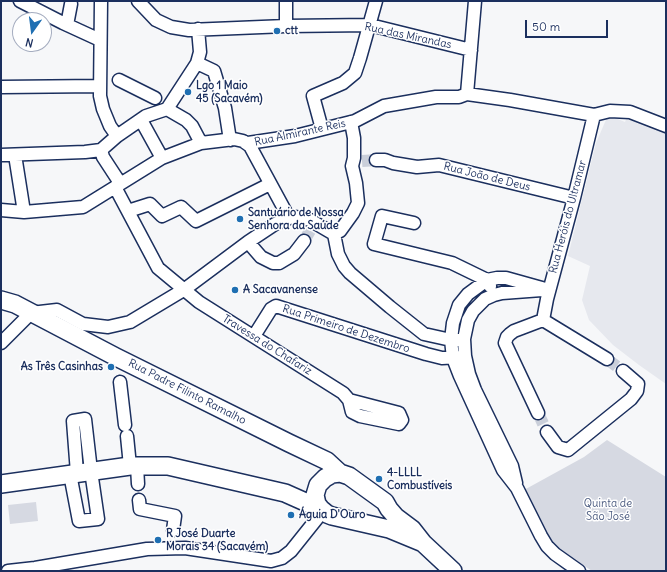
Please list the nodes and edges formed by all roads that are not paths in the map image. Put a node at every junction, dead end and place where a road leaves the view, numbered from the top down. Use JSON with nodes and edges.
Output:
{"nodes":[{"id":1,"x":20,"y":1,"type":"edge"},
{"id":2,"x":101,"y":1,"type":"edge"},
{"id":3,"x":138,"y":1,"type":"edge"},
{"id":4,"x":286,"y":1,"type":"edge"},
{"id":5,"x":376,"y":1,"type":"edge"},
{"id":6,"x":475,"y":1,"type":"edge"},
{"id":7,"x":71,"y":4,"type":"dead end"},
{"id":8,"x":67,"y":25,"type":"junction"},
{"id":9,"x":370,"y":25,"type":"junction"},
{"id":10,"x":286,"y":26,"type":"junction"},
{"id":11,"x":198,"y":29,"type":"junction"},
{"id":12,"x":100,"y":40,"type":"junction"},
{"id":13,"x":471,"y":50,"type":"junction"},
{"id":14,"x":197,"y":63,"type":"junction"},
{"id":15,"x":100,"y":72,"type":"junction"},
{"id":16,"x":100,"y":86,"type":"junction"},
{"id":17,"x":1,"y":87,"type":"edge"},
{"id":18,"x":467,"y":94,"type":"junction"},
{"id":19,"x":168,"y":107,"type":"junction"},
{"id":20,"x":594,"y":115,"type":"junction"},
{"id":21,"x":141,"y":120,"type":"junction"},
{"id":22,"x":351,"y":122,"type":"junction"},
{"id":23,"x":666,"y":126,"type":"edge"},
{"id":24,"x":322,"y":128,"type":"junction"},
{"id":25,"x":117,"y":136,"type":"junction"},
{"id":26,"x":230,"y":140,"type":"junction"},
{"id":27,"x":201,"y":143,"type":"junction"},
{"id":28,"x":248,"y":143,"type":"junction"},
{"id":29,"x":101,"y":150,"type":"junction"},
{"id":30,"x":1,"y":155,"type":"edge"},
{"id":31,"x":15,"y":155,"type":"junction"},
{"id":32,"x":162,"y":158,"type":"junction"},
{"id":33,"x":376,"y":160,"type":"tunnel mouth"},
{"id":34,"x":270,"y":184,"type":"junction"},
{"id":35,"x":117,"y":185,"type":"junction"},
{"id":36,"x":574,"y":198,"type":"junction"},
{"id":37,"x":1,"y":210,"type":"edge"},
{"id":38,"x":128,"y":211,"type":"junction"},
{"id":39,"x":24,"y":212,"type":"junction"},
{"id":40,"x":288,"y":218,"type":"junction"},
{"id":41,"x":414,"y":223,"type":"dead end"},
{"id":42,"x":334,"y":234,"type":"junction"},
{"id":43,"x":304,"y":241,"type":"tunnel mouth"},
{"id":44,"x":248,"y":242,"type":"junction"},
{"id":45,"x":487,"y":280,"type":"junction"},
{"id":46,"x":185,"y":289,"type":"junction"},
{"id":47,"x":549,"y":290,"type":"junction"},
{"id":48,"x":494,"y":295,"type":"junction"},
{"id":49,"x":1,"y":300,"type":"edge"},
{"id":50,"x":31,"y":313,"type":"junction"},
{"id":51,"x":543,"y":320,"type":"junction"},
{"id":52,"x":254,"y":336,"type":"junction"},
{"id":53,"x":464,"y":339,"type":"junction"},
{"id":54,"x":451,"y":340,"type":"junction"},
{"id":55,"x":1,"y":343,"type":"edge"},
{"id":56,"x":459,"y":357,"type":"junction"},
{"id":57,"x":607,"y":359,"type":"tunnel mouth"},
{"id":58,"x":624,"y":371,"type":"tunnel mouth"},
{"id":59,"x":120,"y":382,"type":"dead end"},
{"id":60,"x":349,"y":400,"type":"dead end"},
{"id":61,"x":538,"y":413,"type":"tunnel mouth"},
{"id":62,"x":547,"y":432,"type":"tunnel mouth"},
{"id":63,"x":134,"y":466,"type":"junction"},
{"id":64,"x":340,"y":473,"type":"junction"},
{"id":65,"x":1,"y":484,"type":"edge"},
{"id":66,"x":138,"y":484,"type":"dead end"},
{"id":67,"x":318,"y":485,"type":"junction"},
{"id":68,"x":285,"y":493,"type":"junction"},
{"id":69,"x":139,"y":500,"type":"dead end"},
{"id":70,"x":389,"y":509,"type":"junction"},
{"id":71,"x":322,"y":510,"type":"junction"},
{"id":72,"x":375,"y":526,"type":"junction"},
{"id":73,"x":173,"y":530,"type":"dead end"},
{"id":74,"x":424,"y":543,"type":"junction"},
{"id":75,"x":36,"y":570,"type":"edge"},
{"id":76,"x":8,"y":571,"type":"edge"},
{"id":77,"x":453,"y":571,"type":"edge"},
{"id":78,"x":579,"y":571,"type":"edge"}],
"edges":[{"from":1,"to":8,"type":"street"},
{"from":2,"to":12,"type":"street"},
{"from":3,"to":11,"type":"street","name":"Rua das Mirandas"},
{"from":4,"to":10,"type":"street"},
{"from":5,"to":9,"type":"street"},
{"from":6,"to":13,"type":"street"},
{"from":7,"to":8,"type":"street"},
{"from":8,"to":12,"type":"street"},
{"from":9,"to":10,"type":"street","name":"Rua das Mirandas"},
{"from":9,"to":13,"type":"street","name":"Rua das Mirandas"},
{"from":9,"to":24,"type":"street"},
{"from":10,"to":11,"type":"street","name":"Rua das Mirandas"},
{"from":11,"to":14,"type":"street"},
{"from":12,"to":15,"type":"street"},
{"from":13,"to":18,"type":"street"},
{"from":14,"to":19,"type":"street"},
{"from":14,"to":26,"type":"street"},
{"from":15,"to":16,"type":"street"},
{"from":15,"to":19,"type":"street"},
{"from":16,"to":17,"type":"street"},
{"from":16,"to":25,"type":"street"},
{"from":18,"to":20,"type":"street","name":"Rua Almirante Reis"},
{"from":18,"to":22,"type":"street","name":"Rua Almirante Reis"},
{"from":19,"to":21,"type":"street"},
{"from":19,"to":27,"type":"street"},
{"from":20,"to":23,"type":"street"},
{"from":20,"to":36,"type":"street","name":"Rua Heróis do Ultramar"},
{"from":21,"to":25,"type":"street"},
{"from":21,"to":32,"type":"street"},
{"from":22,"to":24,"type":"street","name":"Rua Almirante Reis"},
{"from":22,"to":42,"type":"street"},
{"from":24,"to":28,"type":"street","name":"Rua Almirante Reis"},
{"from":25,"to":29,"type":"street"},
{"from":26,"to":27,"type":"street","name":"Rua Almirante Reis"},
{"from":26,"to":28,"type":"street","name":"Rua Almirante Reis"},
{"from":27,"to":32,"type":"street","name":"Rua Almirante Reis"},
{"from":28,"to":34,"type":"street"},
{"from":29,"to":31,"type":"street"},
{"from":29,"to":35,"type":"street","name":"Travessa do Chafariz"},
{"from":30,"to":31,"type":"street"},
{"from":31,"to":39,"type":"street"},
{"from":32,"to":35,"type":"street","name":"Rua Almirante Reis"},
{"from":33,"to":36,"type":"street","name":"Rua João de Deus"},
{"from":34,"to":38,"type":"street"},
{"from":34,"to":40,"type":"street"},
{"from":35,"to":38,"type":"street","name":"Travessa do Chafariz"},
{"from":35,"to":39,"type":"street","name":"Rua Almirante Reis"},
{"from":36,"to":47,"type":"street","name":"Rua Heróis do Ultramar"},
{"from":37,"to":39,"type":"street"},
{"from":38,"to":46,"type":"street","name":"Travessa do Chafariz"},
{"from":40,"to":42,"type":"street"},
{"from":40,"to":44,"type":"street"},
{"from":41,"to":45,"type":"street"},
{"from":42,"to":54,"type":"street"},
{"from":43,"to":44,"type":"street"},
{"from":44,"to":46,"type":"street"},
{"from":45,"to":47,"type":"street"},
{"from":45,"to":48,"type":"street"},
{"from":45,"to":54,"type":"street"},
{"from":46,"to":50,"type":"street"},
{"from":46,"to":52,"type":"street","name":"Travessa do Chafariz"},
{"from":47,"to":48,"type":"street"},
{"from":47,"to":51,"type":"street","name":"Rua Heróis do Ultramar"},
{"from":48,"to":53,"type":"street"},
{"from":49,"to":50,"type":"street","name":"Rua Padre Filinto Ramalho"},
{"from":50,"to":55,"type":"street"},
{"from":50,"to":64,"type":"street","name":"Rua Padre Filinto Ramalho"},
{"from":51,"to":57,"type":"street"},
{"from":51,"to":61,"type":"street"},
{"from":52,"to":56,"type":"street","name":"Rua Primeiro de Dezembro"},
{"from":52,"to":60,"type":"street","name":"Travessa do Chafariz"},
{"from":53,"to":54,"type":"street"},
{"from":53,"to":56,"type":"street"},
{"from":54,"to":56,"type":"street"},
{"from":56,"to":78,"type":"street"},
{"from":58,"to":62,"type":"street"},
{"from":59,"to":63,"type":"street"},
{"from":63,"to":65,"type":"street"},
{"from":63,"to":66,"type":"street"},
{"from":63,"to":68,"type":"street"},
{"from":64,"to":67,"type":"street"},
{"from":64,"to":70,"type":"street","name":"Rua Padre Filinto Ramalho"},
{"from":67,"to":68,"type":"street"},
{"from":67,"to":71,"type":"street"},
{"from":68,"to":71,"type":"street"},
{"from":69,"to":73,"type":"street"},
{"from":70,"to":72,"type":"street"},
{"from":70,"to":74,"type":"street","name":"Rua Padre Filinto Ramalho"},
{"from":71,"to":72,"type":"street"},
{"from":71,"to":75,"type":"street"},
{"from":72,"to":74,"type":"street"},
{"from":74,"to":77,"type":"street"},
{"from":75,"to":76,"type":"street"}]}
